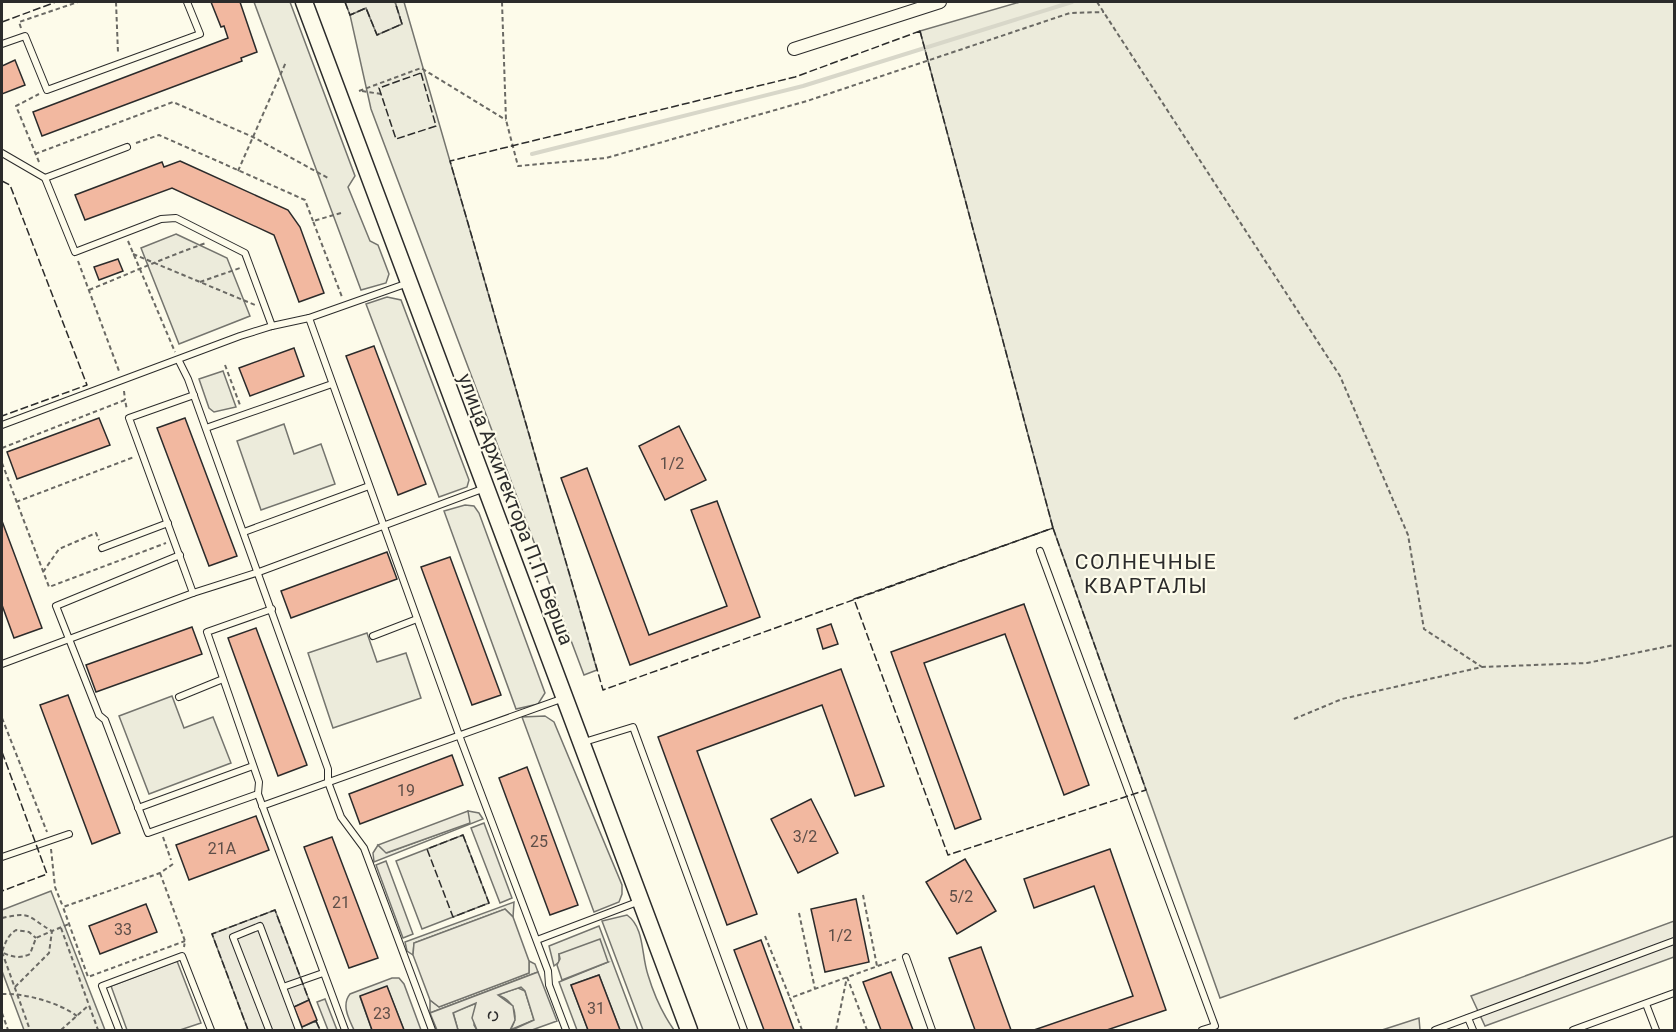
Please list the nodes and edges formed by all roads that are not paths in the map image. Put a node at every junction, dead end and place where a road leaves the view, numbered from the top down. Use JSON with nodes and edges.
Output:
{"nodes":[{"id":1,"x":188,"y":2,"type":"edge"},
{"id":2,"x":304,"y":2,"type":"edge"},
{"id":3,"x":940,"y":2,"type":"edge"},
{"id":4,"x":2,"y":45,"type":"edge"},
{"id":5,"x":794,"y":49,"type":"dead end"},
{"id":6,"x":127,"y":147,"type":"road end"},
{"id":7,"x":2,"y":153,"type":"edge"},
{"id":8,"x":45,"y":178,"type":"junction"},
{"id":9,"x":409,"y":282,"type":"junction"},
{"id":10,"x":309,"y":318,"type":"junction"},
{"id":11,"x":272,"y":326,"type":"junction"},
{"id":12,"x":178,"y":361,"type":"junction"},
{"id":13,"x":332,"y":384,"type":"junction"},
{"id":14,"x":194,"y":395,"type":"junction"},
{"id":15,"x":2,"y":425,"type":"edge"},
{"id":16,"x":206,"y":428,"type":"junction"},
{"id":17,"x":369,"y":486,"type":"junction"},
{"id":18,"x":486,"y":488,"type":"junction"},
{"id":19,"x":168,"y":523,"type":"junction"},
{"id":20,"x":384,"y":527,"type":"junction"},
{"id":21,"x":244,"y":532,"type":"junction"},
{"id":22,"x":102,"y":548,"type":"road end"},
{"id":23,"x":1040,"y":551,"type":"dead end"},
{"id":24,"x":180,"y":555,"type":"junction"},
{"id":25,"x":258,"y":572,"type":"junction"},
{"id":26,"x":193,"y":593,"type":"junction"},
{"id":27,"x":272,"y":609,"type":"junction"},
{"id":28,"x":417,"y":619,"type":"junction"},
{"id":29,"x":373,"y":636,"type":"dead end"},
{"id":30,"x":69,"y":639,"type":"junction"},
{"id":31,"x":2,"y":664,"type":"edge"},
{"id":32,"x":223,"y":679,"type":"junction"},
{"id":33,"x":179,"y":697,"type":"dead end"},
{"id":34,"x":564,"y":698,"type":"junction"},
{"id":35,"x":459,"y":735,"type":"junction"},
{"id":36,"x":581,"y":743,"type":"junction"},
{"id":37,"x":253,"y":766,"type":"junction"},
{"id":38,"x":328,"y":782,"type":"junction"},
{"id":39,"x":258,"y":794,"type":"junction"},
{"id":40,"x":262,"y":806,"type":"junction"},
{"id":41,"x":138,"y":808,"type":"junction"},
{"id":42,"x":69,"y":834,"type":"dead end"},
{"id":43,"x":2,"y":857,"type":"edge"},
{"id":44,"x":640,"y":901,"type":"junction"},
{"id":45,"x":537,"y":940,"type":"junction"},
{"id":46,"x":1674,"y":941,"type":"edge"},
{"id":47,"x":906,"y":957,"type":"road end"},
{"id":48,"x":324,"y":973,"type":"junction"},
{"id":49,"x":282,"y":987,"type":"junction"},
{"id":50,"x":1674,"y":996,"type":"edge"},
{"id":51,"x":1646,"y":1004,"type":"junction"},
{"id":52,"x":1468,"y":1018,"type":"junction"},
{"id":53,"x":210,"y":1029,"type":"edge"},
{"id":54,"x":119,"y":1030,"type":"edge"},
{"id":55,"x":201,"y":1030,"type":"edge"},
{"id":56,"x":269,"y":1030,"type":"edge"},
{"id":57,"x":298,"y":1030,"type":"edge"},
{"id":58,"x":345,"y":1030,"type":"edge"},
{"id":59,"x":432,"y":1030,"type":"edge"},
{"id":60,"x":566,"y":1030,"type":"edge"},
{"id":61,"x":689,"y":1030,"type":"edge"},
{"id":62,"x":744,"y":1030,"type":"edge"},
{"id":63,"x":932,"y":1030,"type":"edge"},
{"id":64,"x":1202,"y":1030,"type":"edge"},
{"id":65,"x":1435,"y":1030,"type":"edge"},
{"id":66,"x":1473,"y":1030,"type":"edge"},
{"id":67,"x":1573,"y":1030,"type":"edge"},
{"id":68,"x":1656,"y":1030,"type":"edge"}],
"edges":[{"from":1,"to":4,"type":"lane"},
{"from":2,"to":9,"type":"street","name":"улица Архитектора П.П. Берша"},
{"from":3,"to":5,"type":"street"},
{"from":6,"to":8,"type":"lane"},
{"from":7,"to":8,"type":"lane"},
{"from":8,"to":11,"type":"lane"},
{"from":9,"to":10,"type":"lane"},
{"from":9,"to":18,"type":"street","name":"улица Архитектора П.П. Берша"},
{"from":10,"to":11,"type":"lane"},
{"from":10,"to":13,"type":"lane"},
{"from":11,"to":12,"type":"lane"},
{"from":12,"to":14,"type":"lane"},
{"from":12,"to":15,"type":"lane"},
{"from":13,"to":16,"type":"lane"},
{"from":13,"to":17,"type":"lane"},
{"from":14,"to":16,"type":"lane"},
{"from":14,"to":19,"type":"lane"},
{"from":16,"to":21,"type":"lane"},
{"from":17,"to":20,"type":"lane"},
{"from":17,"to":21,"type":"lane"},
{"from":18,"to":20,"type":"lane"},
{"from":18,"to":34,"type":"street","name":"улица Архитектора П.П. Берша"},
{"from":19,"to":22,"type":"lane"},
{"from":19,"to":24,"type":"lane"},
{"from":20,"to":25,"type":"lane"},
{"from":20,"to":28,"type":"lane"},
{"from":21,"to":25,"type":"lane"},
{"from":23,"to":64,"type":"lane"},
{"from":24,"to":26,"type":"lane"},
{"from":24,"to":30,"type":"lane"},
{"from":25,"to":26,"type":"lane"},
{"from":25,"to":27,"type":"lane"},
{"from":26,"to":30,"type":"lane"},
{"from":27,"to":32,"type":"lane"},
{"from":27,"to":38,"type":"lane"},
{"from":28,"to":29,"type":"lane"},
{"from":28,"to":35,"type":"lane"},
{"from":30,"to":31,"type":"lane"},
{"from":30,"to":41,"type":"lane"},
{"from":32,"to":33,"type":"lane"},
{"from":32,"to":37,"type":"lane"},
{"from":34,"to":35,"type":"lane"},
{"from":34,"to":36,"type":"street","name":"улица Архитектора П.П. Берша"},
{"from":35,"to":38,"type":"lane"},
{"from":35,"to":45,"type":"lane"},
{"from":36,"to":44,"type":"street","name":"улица Архитектора П.П. Берша"},
{"from":36,"to":62,"type":"lane"},
{"from":37,"to":39,"type":"lane"},
{"from":37,"to":41,"type":"lane"},
{"from":38,"to":40,"type":"lane"},
{"from":38,"to":59,"type":"lane"},
{"from":39,"to":40,"type":"lane"},
{"from":39,"to":41,"type":"lane"},
{"from":40,"to":48,"type":"lane"},
{"from":42,"to":43,"type":"lane"},
{"from":44,"to":45,"type":"lane"},
{"from":44,"to":61,"type":"street","name":"улица Архитектора П.П. Берша"},
{"from":45,"to":60,"type":"lane"},
{"from":46,"to":52,"type":"lane"},
{"from":47,"to":63,"type":"lane"},
{"from":48,"to":49,"type":"lane"},
{"from":48,"to":58,"type":"lane"},
{"from":49,"to":56,"type":"lane"},
{"from":49,"to":57,"type":"lane"},
{"from":50,"to":51,"type":"lane"},
{"from":51,"to":67,"type":"lane"},
{"from":51,"to":68,"type":"lane"},
{"from":52,"to":65,"type":"lane"},
{"from":52,"to":66,"type":"lane"},
{"from":53,"to":54,"type":"lane"},
{"from":53,"to":55,"type":"lane"}]}
